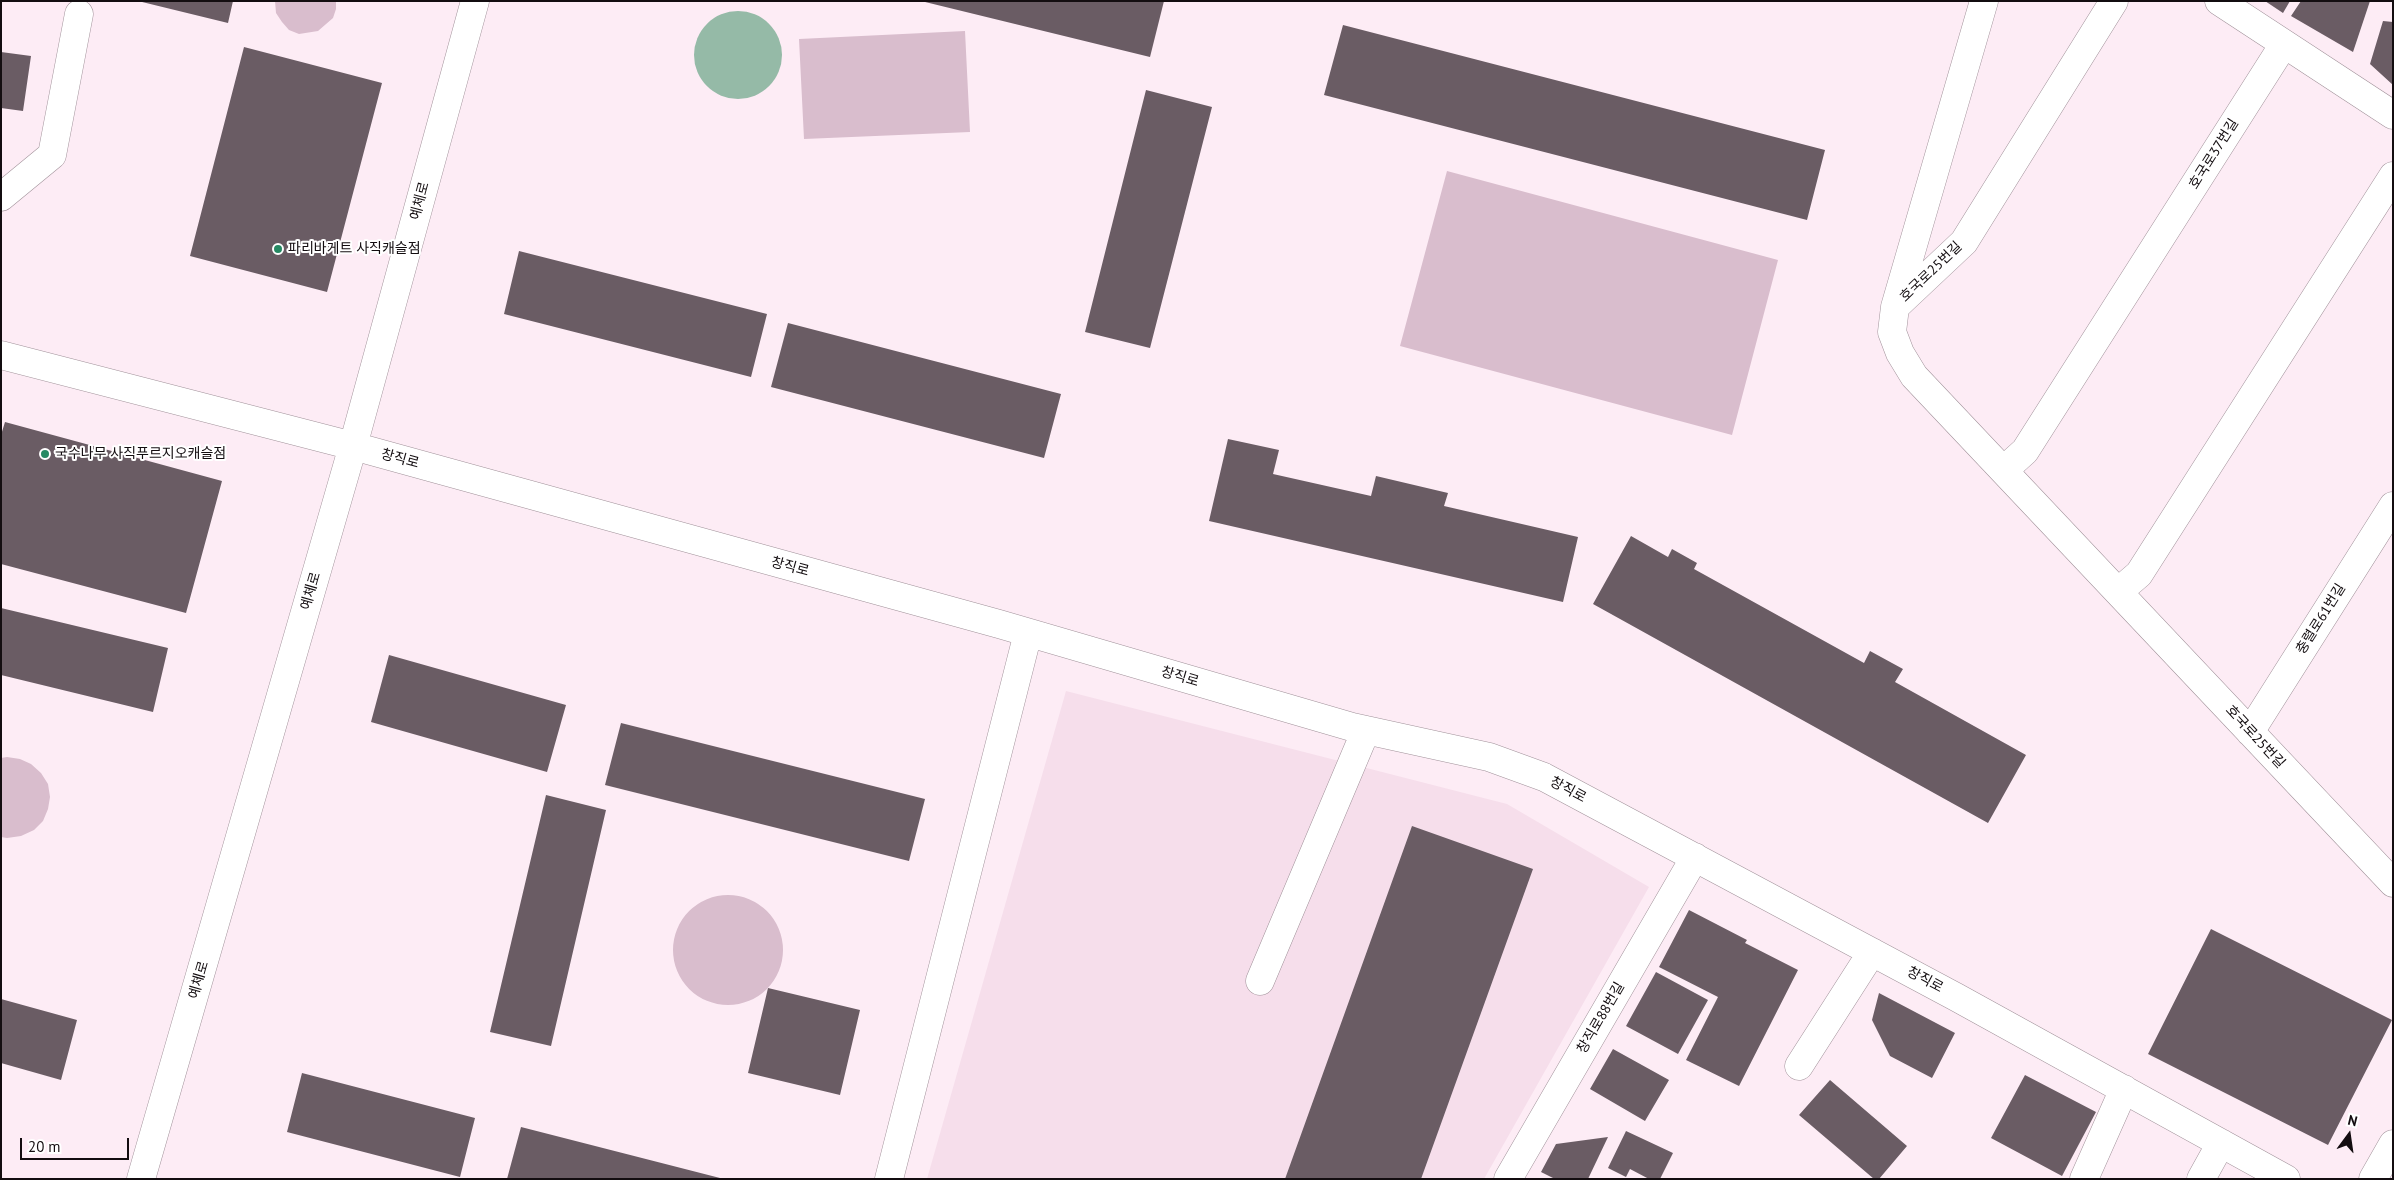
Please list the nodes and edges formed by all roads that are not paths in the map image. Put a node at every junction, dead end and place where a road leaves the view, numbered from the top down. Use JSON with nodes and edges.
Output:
{"nodes":[{"id":1,"x":474,"y":1,"type":"edge"},
{"id":2,"x":1984,"y":1,"type":"edge"},
{"id":3,"x":2114,"y":1,"type":"edge"},
{"id":4,"x":2219,"y":1,"type":"edge"},
{"id":5,"x":79,"y":14,"type":"dead end"},
{"id":6,"x":2284,"y":44,"type":"junction"},
{"id":7,"x":2393,"y":115,"type":"edge"},
{"id":8,"x":2393,"y":176,"type":"edge"},
{"id":9,"x":1,"y":197,"type":"edge"},
{"id":10,"x":1895,"y":307,"type":"junction"},
{"id":11,"x":1,"y":355,"type":"edge"},
{"id":12,"x":353,"y":446,"type":"junction"},
{"id":13,"x":2004,"y":470,"type":"junction"},
{"id":14,"x":2393,"y":506,"type":"edge"},
{"id":15,"x":2118,"y":592,"type":"junction"},
{"id":16,"x":1028,"y":633,"type":"junction"},
{"id":17,"x":1366,"y":730,"type":"junction"},
{"id":18,"x":2250,"y":732,"type":"junction"},
{"id":19,"x":1695,"y":858,"type":"junction"},
{"id":20,"x":2393,"y":883,"type":"edge"},
{"id":21,"x":1872,"y":952,"type":"junction"},
{"id":22,"x":1260,"y":981,"type":"dead end"},
{"id":23,"x":1799,"y":1066,"type":"dead end"},
{"id":24,"x":2124,"y":1089,"type":"junction"},
{"id":25,"x":2221,"y":1143,"type":"junction"},
{"id":26,"x":2393,"y":1144,"type":"edge"},
{"id":27,"x":1510,"y":1178,"type":"edge"},
{"id":28,"x":141,"y":1179,"type":"edge"},
{"id":29,"x":889,"y":1179,"type":"edge"},
{"id":30,"x":2084,"y":1179,"type":"edge"},
{"id":31,"x":2201,"y":1179,"type":"edge"},
{"id":32,"x":2286,"y":1179,"type":"edge"},
{"id":33,"x":2373,"y":1179,"type":"edge"}],
"edges":[{"from":1,"to":12,"type":"street","name":"예체로"},
{"from":2,"to":10,"type":"street"},
{"from":3,"to":10,"type":"street","name":"호국로25번길"},
{"from":4,"to":6,"type":"street"},
{"from":5,"to":9,"type":"street"},
{"from":6,"to":7,"type":"street"},
{"from":6,"to":13,"type":"street","name":"호국로37번길"},
{"from":8,"to":15,"type":"street"},
{"from":10,"to":13,"type":"street","name":"호국로25번길"},
{"from":11,"to":12,"type":"street","name":"창직로"},
{"from":12,"to":16,"type":"street","name":"창직로"},
{"from":12,"to":28,"type":"street","name":"예체로"},
{"from":13,"to":15,"type":"street","name":"호국로25번길"},
{"from":14,"to":18,"type":"street","name":"충렬로61번길"},
{"from":15,"to":18,"type":"street","name":"호국로25번길"},
{"from":16,"to":17,"type":"street","name":"창직로"},
{"from":16,"to":29,"type":"street"},
{"from":17,"to":19,"type":"street","name":"창직로"},
{"from":17,"to":22,"type":"street"},
{"from":18,"to":20,"type":"street","name":"호국로25번길"},
{"from":19,"to":21,"type":"street","name":"창직로"},
{"from":19,"to":27,"type":"street","name":"창직로88번길"},
{"from":21,"to":23,"type":"street"},
{"from":21,"to":24,"type":"street","name":"창직로"},
{"from":24,"to":25,"type":"street","name":"창직로"},
{"from":24,"to":30,"type":"street"},
{"from":25,"to":31,"type":"street"},
{"from":25,"to":32,"type":"street","name":"창직로"},
{"from":26,"to":33,"type":"street"}]}
